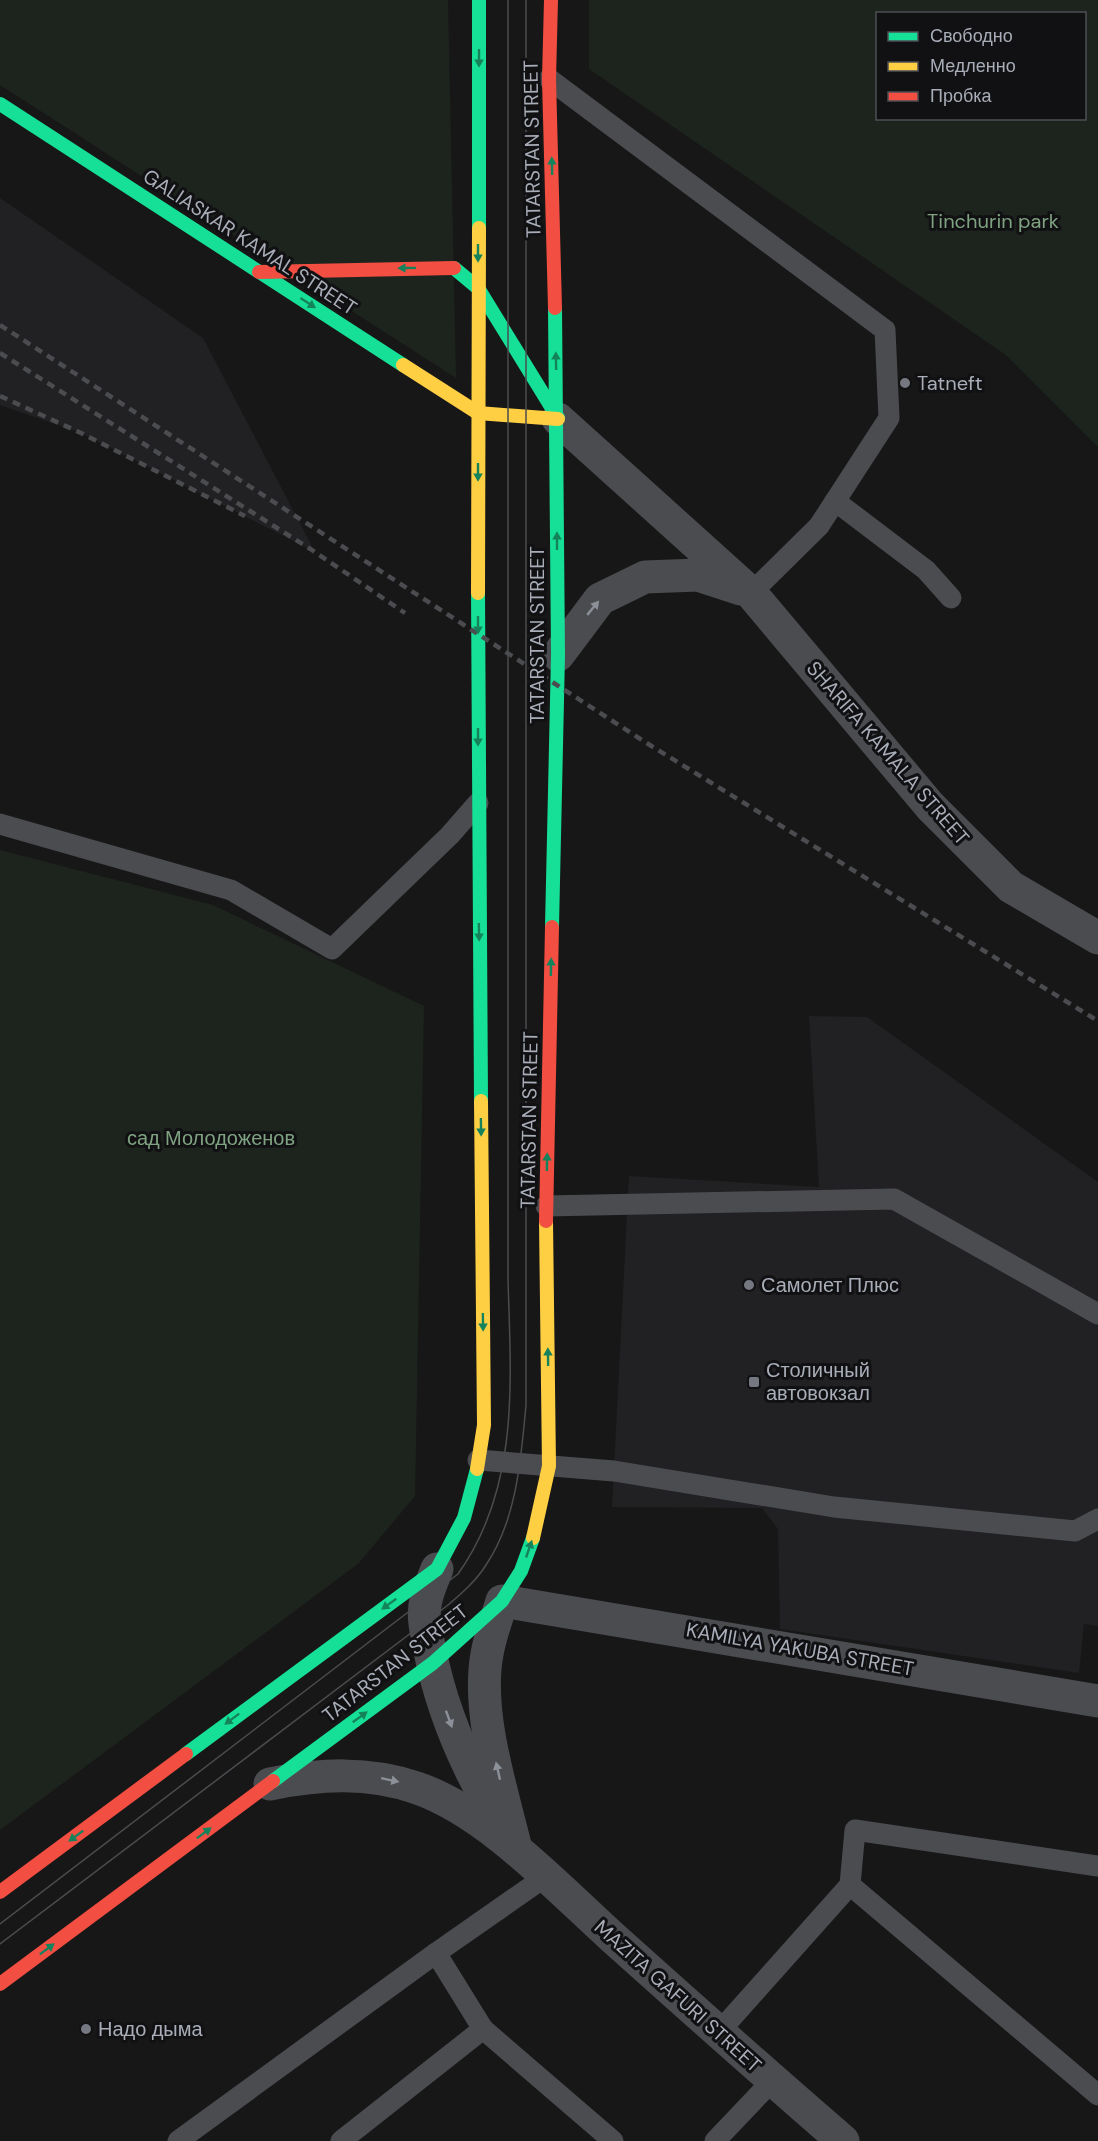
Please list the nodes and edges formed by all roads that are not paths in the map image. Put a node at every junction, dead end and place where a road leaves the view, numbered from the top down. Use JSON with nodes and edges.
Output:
{"nodes":[{"id":1,"x":479,"y":0,"type":"edge"},
{"id":2,"x":551,"y":0,"type":"edge"},
{"id":3,"x":549,"y":79,"type":"junction"},
{"id":4,"x":0,"y":104,"type":"edge"},
{"id":5,"x":259,"y":272,"type":"junction"},
{"id":6,"x":478,"y":288,"type":"junction"},
{"id":7,"x":478,"y":413,"type":"junction"},
{"id":8,"x":558,"y":419,"type":"junction"},
{"id":9,"x":835,"y":501,"type":"junction"},
{"id":10,"x":751,"y":593,"type":"junction"},
{"id":11,"x":951,"y":598,"type":"dead end"},
{"id":12,"x":558,"y":655,"type":"junction"},
{"id":13,"x":478,"y":803,"type":"junction"},
{"id":14,"x":0,"y":824,"type":"edge"},
{"id":15,"x":1098,"y":938,"type":"edge"},
{"id":16,"x":546,"y":1206,"type":"junction"},
{"id":17,"x":1098,"y":1314,"type":"edge"},
{"id":18,"x":478,"y":1460,"type":"junction"},
{"id":19,"x":549,"y":1466,"type":"junction"},
{"id":20,"x":1098,"y":1519,"type":"edge"},
{"id":21,"x":437,"y":1569,"type":"junction"},
{"id":22,"x":502,"y":1601,"type":"junction"},
{"id":23,"x":433,"y":1663,"type":"junction"},
{"id":24,"x":1098,"y":1701,"type":"edge"},
{"id":25,"x":270,"y":1784,"type":"junction"},
{"id":26,"x":516,"y":1849,"type":"junction"},
{"id":27,"x":1098,"y":1866,"type":"edge"},
{"id":28,"x":545,"y":1877,"type":"junction"},
{"id":29,"x":850,"y":1885,"type":"junction"},
{"id":30,"x":0,"y":1892,"type":"edge"},
{"id":31,"x":436,"y":1953,"type":"junction"},
{"id":32,"x":0,"y":1984,"type":"edge"},
{"id":33,"x":483,"y":2029,"type":"junction"},
{"id":34,"x":718,"y":2033,"type":"junction"},
{"id":35,"x":773,"y":2080,"type":"junction"},
{"id":36,"x":1098,"y":2095,"type":"edge"},
{"id":37,"x":180,"y":2141,"type":"edge"},
{"id":38,"x":340,"y":2141,"type":"edge"},
{"id":39,"x":613,"y":2141,"type":"edge"},
{"id":40,"x":715,"y":2141,"type":"edge"},
{"id":41,"x":843,"y":2141,"type":"edge"}],
"edges":[{"from":1,"to":6,"type":"main road","one_way":true},
{"from":2,"to":3,"type":"main road","name":"TATARSTAN STREET"},
{"from":8,"to":3,"type":"main road","name":"TATARSTAN STREET","one_way":true},
{"from":3,"to":9,"type":"lane"},
{"from":4,"to":5,"type":"main road","name":"GALIASKAR KAMAL STREET"},
{"from":6,"to":5,"type":"main road","one_way":true},
{"from":5,"to":7,"type":"main road","name":"GALIASKAR KAMAL STREET","one_way":true},
{"from":6,"to":7,"type":"main road"},
{"from":6,"to":8,"type":"main road"},
{"from":7,"to":8,"type":"main road"},
{"from":7,"to":13,"type":"main road","one_way":true},
{"from":8,"to":10,"type":"street","name":"SHARIFA KAMALA STREET"},
{"from":12,"to":8,"type":"main road","name":"TATARSTAN STREET","one_way":true},
{"from":9,"to":10,"type":"lane"},
{"from":9,"to":11,"type":"lane"},
{"from":12,"to":10,"type":"street","one_way":true},
{"from":10,"to":15,"type":"street","name":"SHARIFA KAMALA STREET"},
{"from":16,"to":12,"type":"main road","name":"TATARSTAN STREET","one_way":true},
{"from":13,"to":14,"type":"lane"},
{"from":13,"to":18,"type":"main road","one_way":true},
{"from":16,"to":17,"type":"lane"},
{"from":19,"to":16,"type":"main road","name":"TATARSTAN STREET","one_way":true},
{"from":18,"to":19,"type":"lane"},
{"from":18,"to":21,"type":"main road"},
{"from":19,"to":20,"type":"lane"},
{"from":22,"to":19,"type":"main road","name":"TATARSTAN STREET","one_way":true},
{"from":21,"to":23,"type":"street"},
{"from":21,"to":30,"type":"main road","one_way":true},
{"from":22,"to":23,"type":"main road","name":"TATARSTAN STREET"},
{"from":22,"to":24,"type":"street","name":"KAMILYA YAKUBA STREET"},
{"from":26,"to":22,"type":"street","one_way":true},
{"from":25,"to":23,"type":"main road","name":"TATARSTAN STREET","one_way":true},
{"from":23,"to":26,"type":"street","one_way":true},
{"from":25,"to":26,"type":"street","one_way":true},
{"from":32,"to":25,"type":"main road","name":"TATARSTAN STREET","one_way":true},
{"from":26,"to":28,"type":"street","name":"MAZITA GAFURI STREET"},
{"from":27,"to":29,"type":"lane"},
{"from":28,"to":31,"type":"lane"},
{"from":28,"to":34,"type":"street","name":"MAZITA GAFURI STREET"},
{"from":29,"to":34,"type":"lane"},
{"from":29,"to":36,"type":"lane"},
{"from":31,"to":33,"type":"lane"},
{"from":31,"to":37,"type":"lane"},
{"from":33,"to":38,"type":"lane"},
{"from":33,"to":39,"type":"lane"},
{"from":34,"to":35,"type":"street","name":"MAZITA GAFURI STREET"},
{"from":35,"to":40,"type":"lane"},
{"from":35,"to":41,"type":"street","name":"MAZITA GAFURI STREET"}]}
